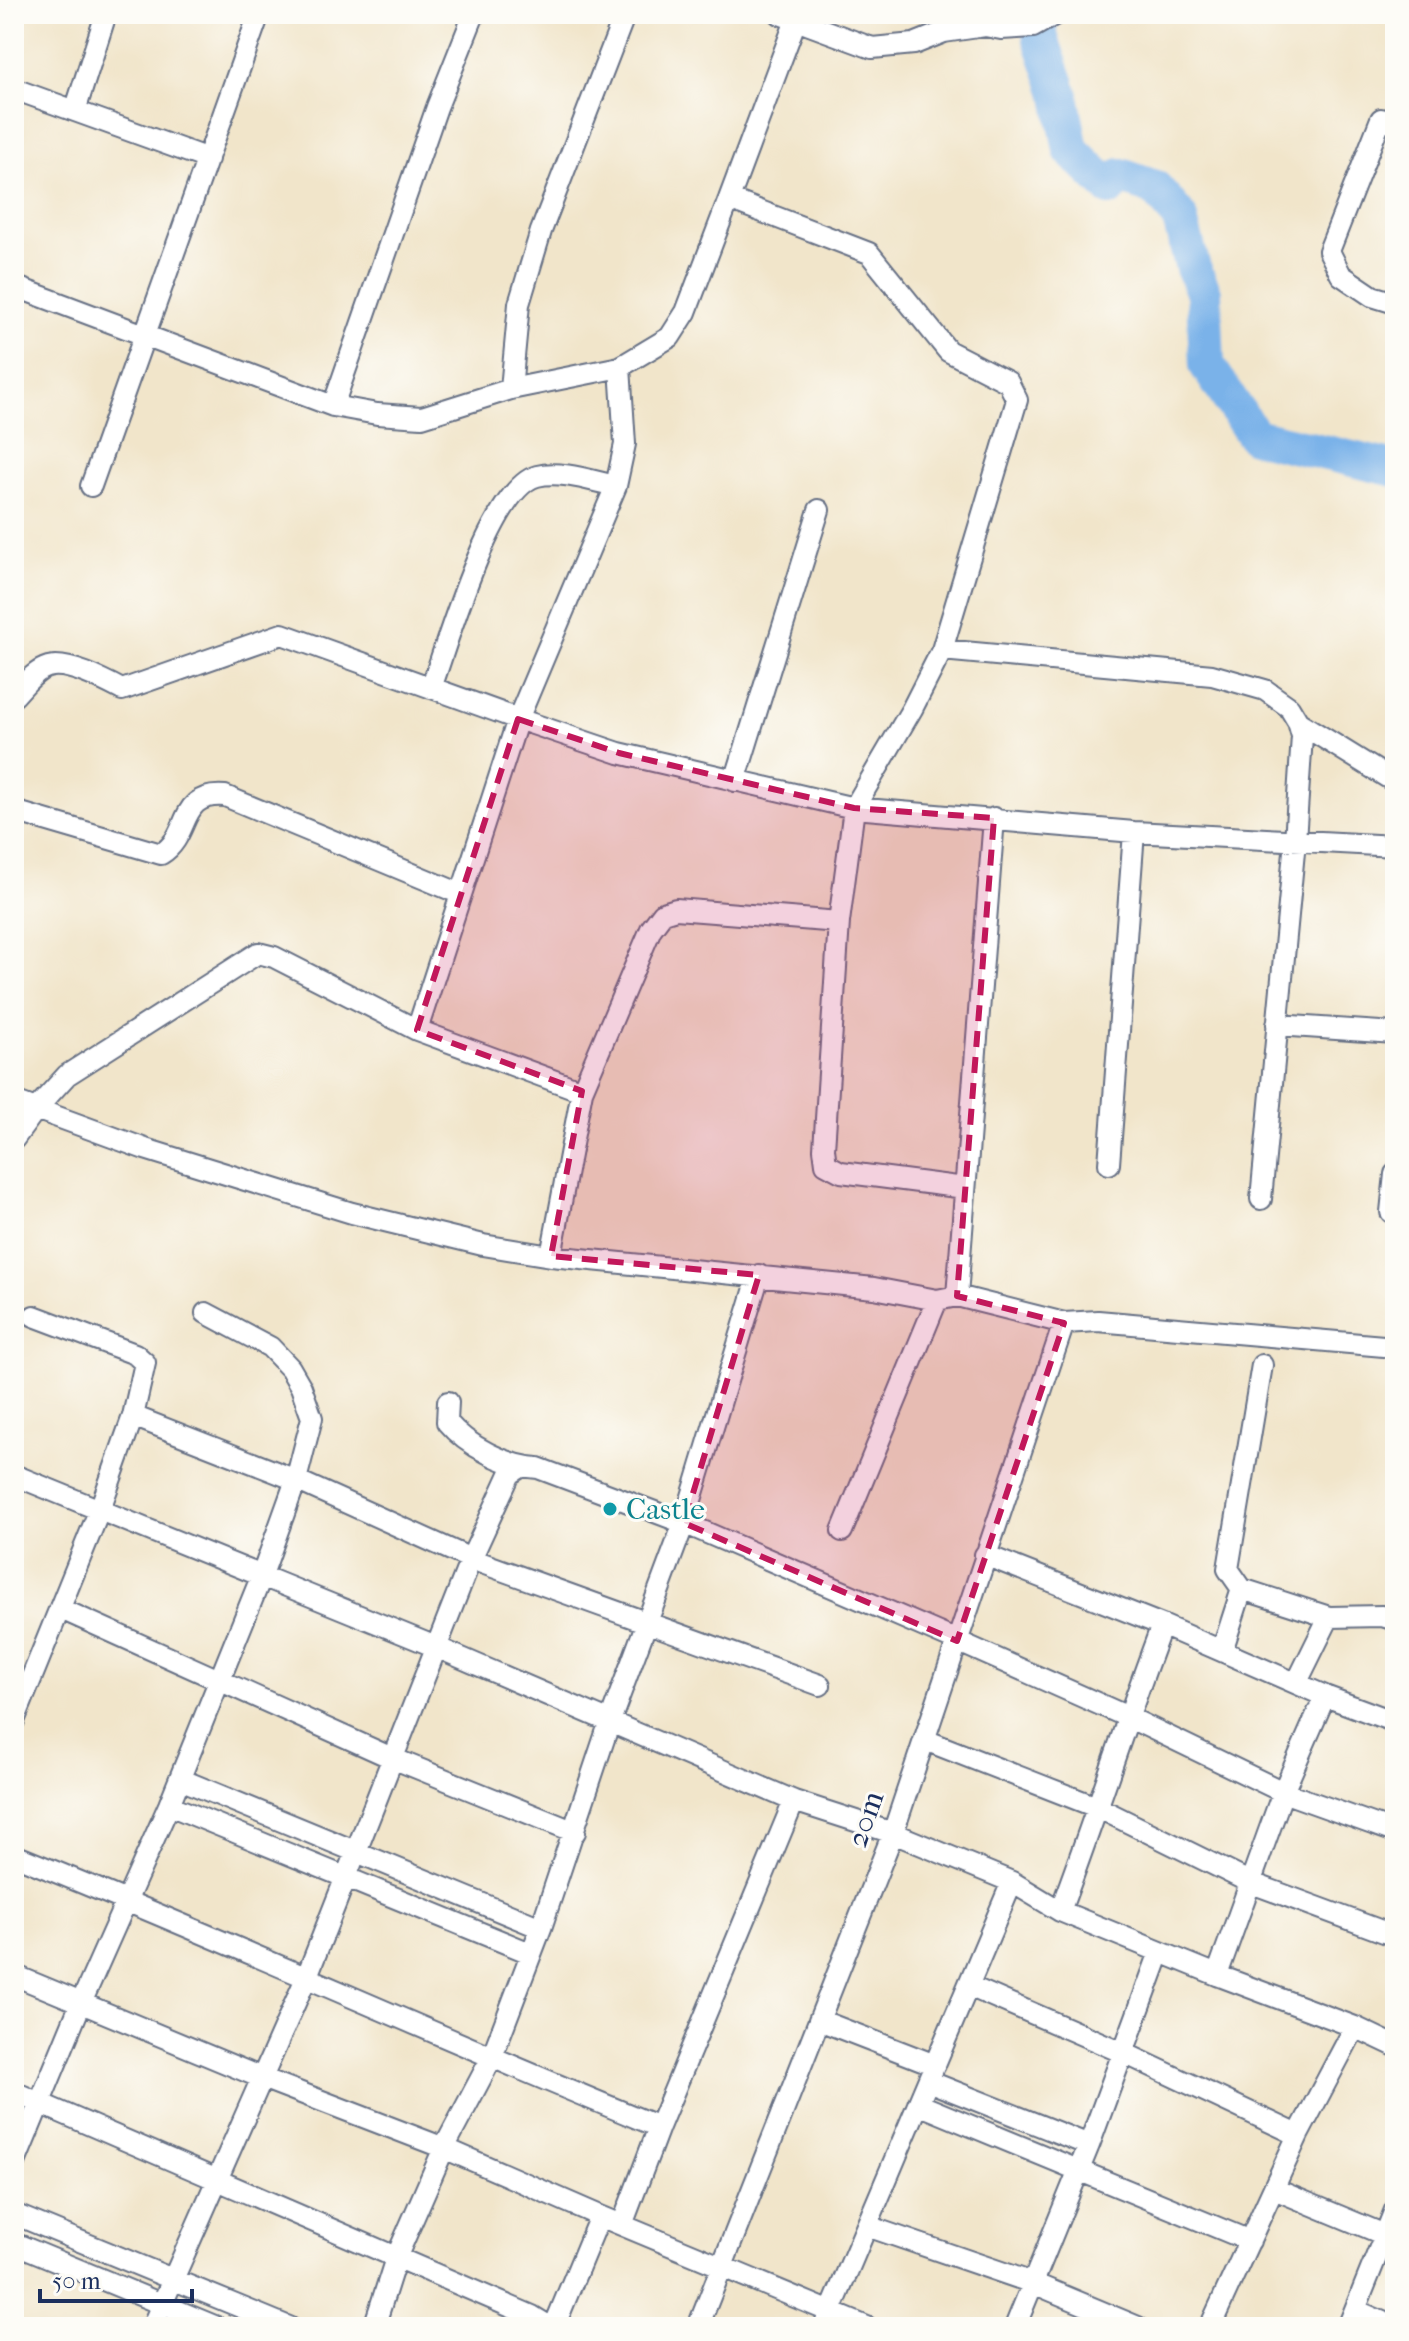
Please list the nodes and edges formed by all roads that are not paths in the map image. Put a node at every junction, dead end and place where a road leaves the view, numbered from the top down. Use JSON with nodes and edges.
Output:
{"nodes":[{"id":1,"x":106,"y":14,"type":"edge"},
{"id":2,"x":259,"y":14,"type":"edge"},
{"id":3,"x":474,"y":14,"type":"edge"},
{"id":4,"x":625,"y":14,"type":"edge"},
{"id":5,"x":1056,"y":14,"type":"edge"},
{"id":6,"x":788,"y":17,"type":"edge"},
{"id":7,"x":14,"y":89,"type":"edge"},
{"id":8,"x":75,"y":111,"type":"junction"},
{"id":9,"x":1395,"y":124,"type":"edge"},
{"id":10,"x":208,"y":159,"type":"junction"},
{"id":11,"x":729,"y":199,"type":"junction"},
{"id":12,"x":14,"y":286,"type":"edge"},
{"id":13,"x":1395,"y":303,"type":"edge"},
{"id":14,"x":145,"y":337,"type":"junction"},
{"id":15,"x":620,"y":367,"type":"junction"},
{"id":16,"x":511,"y":389,"type":"junction"},
{"id":17,"x":333,"y":406,"type":"junction"},
{"id":18,"x":91,"y":486,"type":"dead end"},
{"id":19,"x":616,"y":486,"type":"junction"},
{"id":20,"x":819,"y":510,"type":"dead end"},
{"id":21,"x":942,"y":650,"type":"junction"},
{"id":22,"x":431,"y":688,"type":"junction"},
{"id":23,"x":14,"y":696,"type":"edge"},
{"id":24,"x":518,"y":719,"type":"junction"},
{"id":25,"x":1298,"y":722,"type":"junction"},
{"id":26,"x":735,"y":781,"type":"junction"},
{"id":27,"x":1395,"y":782,"type":"edge"},
{"id":28,"x":854,"y":808,"type":"junction"},
{"id":29,"x":14,"y":811,"type":"edge"},
{"id":30,"x":994,"y":818,"type":"junction"},
{"id":31,"x":1134,"y":832,"type":"junction"},
{"id":32,"x":1295,"y":841,"type":"junction"},
{"id":33,"x":1395,"y":846,"type":"edge"},
{"id":34,"x":461,"y":894,"type":"junction"},
{"id":35,"x":839,"y":922,"type":"junction"},
{"id":36,"x":1277,"y":1025,"type":"junction"},
{"id":37,"x":417,"y":1030,"type":"junction"},
{"id":38,"x":1395,"y":1033,"type":"edge"},
{"id":39,"x":582,"y":1091,"type":"junction"},
{"id":40,"x":14,"y":1101,"type":"edge"},
{"id":41,"x":36,"y":1109,"type":"junction"},
{"id":42,"x":14,"y":1139,"type":"edge"},
{"id":43,"x":1109,"y":1164,"type":"dead end"},
{"id":44,"x":1395,"y":1174,"type":"edge"},
{"id":45,"x":965,"y":1188,"type":"junction"},
{"id":46,"x":1261,"y":1199,"type":"dead end"},
{"id":47,"x":1391,"y":1212,"type":"dead end"},
{"id":48,"x":551,"y":1256,"type":"junction"},
{"id":49,"x":759,"y":1275,"type":"junction"},
{"id":50,"x":947,"y":1298,"type":"junction"},
{"id":51,"x":206,"y":1313,"type":"dead end"},
{"id":52,"x":34,"y":1316,"type":"dead end"},
{"id":53,"x":1064,"y":1323,"type":"junction"},
{"id":54,"x":1395,"y":1347,"type":"edge"},
{"id":55,"x":1262,"y":1365,"type":"dead end"},
{"id":56,"x":448,"y":1402,"type":"dead end"},
{"id":57,"x":133,"y":1416,"type":"junction"},
{"id":58,"x":521,"y":1467,"type":"junction"},
{"id":59,"x":14,"y":1475,"type":"edge"},
{"id":60,"x":296,"y":1480,"type":"junction"},
{"id":61,"x":100,"y":1509,"type":"junction"},
{"id":62,"x":684,"y":1523,"type":"junction"},
{"id":63,"x":842,"y":1531,"type":"dead end"},
{"id":64,"x":985,"y":1555,"type":"junction"},
{"id":65,"x":471,"y":1559,"type":"junction"},
{"id":66,"x":262,"y":1575,"type":"junction"},
{"id":67,"x":1242,"y":1589,"type":"junction"},
{"id":68,"x":61,"y":1609,"type":"junction"},
{"id":69,"x":1329,"y":1617,"type":"junction"},
{"id":70,"x":1395,"y":1620,"type":"edge"},
{"id":71,"x":645,"y":1623,"type":"junction"},
{"id":72,"x":1162,"y":1625,"type":"junction"},
{"id":73,"x":957,"y":1641,"type":"junction"},
{"id":74,"x":436,"y":1647,"type":"junction"},
{"id":75,"x":1222,"y":1651,"type":"junction"},
{"id":76,"x":218,"y":1682,"type":"junction"},
{"id":77,"x":1297,"y":1682,"type":"junction"},
{"id":78,"x":20,"y":1683,"type":"edge"},
{"id":79,"x":820,"y":1685,"type":"dead end"},
{"id":80,"x":1325,"y":1696,"type":"junction"},
{"id":81,"x":1128,"y":1717,"type":"junction"},
{"id":82,"x":14,"y":1721,"type":"edge"},
{"id":83,"x":610,"y":1721,"type":"junction"},
{"id":84,"x":1395,"y":1722,"type":"edge"},
{"id":85,"x":925,"y":1740,"type":"junction"},
{"id":86,"x":392,"y":1758,"type":"junction"},
{"id":87,"x":180,"y":1779,"type":"junction"},
{"id":88,"x":1283,"y":1792,"type":"junction"},
{"id":89,"x":794,"y":1801,"type":"junction"},
{"id":90,"x":169,"y":1805,"type":"junction"},
{"id":91,"x":1099,"y":1808,"type":"junction"},
{"id":92,"x":575,"y":1832,"type":"junction"},
{"id":93,"x":1395,"y":1832,"type":"edge"},
{"id":94,"x":893,"y":1833,"type":"junction"},
{"id":95,"x":355,"y":1851,"type":"junction"},
{"id":96,"x":14,"y":1855,"type":"edge"},
{"id":97,"x":345,"y":1876,"type":"junction"},
{"id":98,"x":1012,"y":1882,"type":"junction"},
{"id":99,"x":1249,"y":1882,"type":"junction"},
{"id":100,"x":128,"y":1901,"type":"junction"},
{"id":101,"x":1060,"y":1911,"type":"junction"},
{"id":102,"x":541,"y":1928,"type":"junction"},
{"id":103,"x":1395,"y":1936,"type":"edge"},
{"id":104,"x":1160,"y":1952,"type":"junction"},
{"id":105,"x":530,"y":1953,"type":"junction"},
{"id":106,"x":14,"y":1975,"type":"edge"},
{"id":107,"x":1217,"y":1975,"type":"junction"},
{"id":108,"x":307,"y":1976,"type":"junction"},
{"id":109,"x":969,"y":1986,"type":"junction"},
{"id":110,"x":81,"y":2003,"type":"junction"},
{"id":111,"x":819,"y":2020,"type":"junction"},
{"id":112,"x":1355,"y":2027,"type":"junction"},
{"id":113,"x":1393,"y":2040,"type":"edge"},
{"id":114,"x":1124,"y":2053,"type":"junction"},
{"id":115,"x":491,"y":2059,"type":"junction"},
{"id":116,"x":931,"y":2073,"type":"junction"},
{"id":117,"x":262,"y":2078,"type":"junction"},
{"id":118,"x":14,"y":2092,"type":"edge"},
{"id":119,"x":39,"y":2102,"type":"junction"},
{"id":120,"x":918,"y":2104,"type":"junction"},
{"id":121,"x":659,"y":2127,"type":"junction"},
{"id":122,"x":1298,"y":2135,"type":"junction"},
{"id":123,"x":1089,"y":2145,"type":"junction"},
{"id":124,"x":444,"y":2148,"type":"junction"},
{"id":125,"x":14,"y":2165,"type":"edge"},
{"id":126,"x":1078,"y":2172,"type":"junction"},
{"id":127,"x":216,"y":2180,"type":"junction"},
{"id":128,"x":1274,"y":2189,"type":"junction"},
{"id":129,"x":1395,"y":2210,"type":"edge"},
{"id":130,"x":14,"y":2214,"type":"edge"},
{"id":131,"x":600,"y":2216,"type":"junction"},
{"id":132,"x":622,"y":2225,"type":"junction"},
{"id":133,"x":867,"y":2226,"type":"junction"},
{"id":134,"x":1385,"y":2235,"type":"junction"},
{"id":135,"x":1250,"y":2241,"type":"junction"},
{"id":136,"x":14,"y":2243,"type":"edge"},
{"id":137,"x":396,"y":2258,"type":"junction"},
{"id":138,"x":722,"y":2267,"type":"junction"},
{"id":139,"x":173,"y":2280,"type":"junction"},
{"id":140,"x":1033,"y":2283,"type":"junction"},
{"id":141,"x":162,"y":2303,"type":"junction"},
{"id":142,"x":1351,"y":2318,"type":"edge"},
{"id":143,"x":827,"y":2320,"type":"edge"},
{"id":144,"x":152,"y":2327,"type":"edge"},
{"id":145,"x":217,"y":2327,"type":"edge"},
{"id":146,"x":289,"y":2327,"type":"edge"},
{"id":147,"x":374,"y":2327,"type":"edge"},
{"id":148,"x":552,"y":2327,"type":"edge"},
{"id":149,"x":698,"y":2327,"type":"edge"},
{"id":150,"x":867,"y":2327,"type":"edge"},
{"id":151,"x":1015,"y":2327,"type":"edge"},
{"id":152,"x":1138,"y":2327,"type":"edge"},
{"id":153,"x":1210,"y":2327,"type":"edge"},
{"id":154,"x":1394,"y":2327,"type":"edge"}],
"edges":[{"from":1,"to":8,"type":"street"},
{"from":2,"to":10,"type":"street"},
{"from":3,"to":17,"type":"street"},
{"from":4,"to":16,"type":"street"},
{"from":5,"to":6,"type":"street"},
{"from":6,"to":11,"type":"street"},
{"from":7,"to":8,"type":"street"},
{"from":8,"to":10,"type":"street"},
{"from":9,"to":13,"type":"street"},
{"from":10,"to":14,"type":"street"},
{"from":11,"to":15,"type":"street"},
{"from":11,"to":21,"type":"street"},
{"from":12,"to":14,"type":"street"},
{"from":14,"to":17,"type":"street"},
{"from":14,"to":18,"type":"street"},
{"from":15,"to":16,"type":"street"},
{"from":15,"to":19,"type":"street"},
{"from":16,"to":17,"type":"street"},
{"from":19,"to":22,"type":"street"},
{"from":19,"to":24,"type":"street"},
{"from":20,"to":26,"type":"street"},
{"from":21,"to":25,"type":"street"},
{"from":21,"to":28,"type":"street"},
{"from":22,"to":23,"type":"street"},
{"from":22,"to":24,"type":"street"},
{"from":24,"to":26,"type":"street"},
{"from":24,"to":34,"type":"street"},
{"from":25,"to":27,"type":"street"},
{"from":25,"to":32,"type":"street"},
{"from":26,"to":28,"type":"street"},
{"from":28,"to":30,"type":"street"},
{"from":28,"to":35,"type":"street"},
{"from":29,"to":34,"type":"street"},
{"from":30,"to":31,"type":"street"},
{"from":30,"to":45,"type":"street"},
{"from":31,"to":32,"type":"street"},
{"from":31,"to":43,"type":"street"},
{"from":32,"to":33,"type":"street"},
{"from":32,"to":36,"type":"street"},
{"from":34,"to":37,"type":"street"},
{"from":35,"to":39,"type":"street"},
{"from":35,"to":45,"type":"street"},
{"from":36,"to":38,"type":"street"},
{"from":36,"to":46,"type":"street"},
{"from":37,"to":39,"type":"street"},
{"from":37,"to":41,"type":"street"},
{"from":39,"to":48,"type":"street"},
{"from":40,"to":41,"type":"street"},
{"from":41,"to":42,"type":"street"},
{"from":41,"to":48,"type":"street"},
{"from":44,"to":47,"type":"street"},
{"from":45,"to":50,"type":"street"},
{"from":48,"to":49,"type":"street"},
{"from":49,"to":50,"type":"street"},
{"from":49,"to":62,"type":"street"},
{"from":50,"to":53,"type":"street"},
{"from":50,"to":63,"type":"street"},
{"from":51,"to":60,"type":"street"},
{"from":52,"to":57,"type":"street"},
{"from":53,"to":54,"type":"street"},
{"from":53,"to":64,"type":"street","name":"20m"},
{"from":55,"to":67,"type":"street"},
{"from":56,"to":58,"type":"street"},
{"from":57,"to":60,"type":"street"},
{"from":57,"to":61,"type":"street"},
{"from":58,"to":62,"type":"street"},
{"from":58,"to":65,"type":"street"},
{"from":59,"to":61,"type":"street"},
{"from":60,"to":65,"type":"street"},
{"from":60,"to":66,"type":"street"},
{"from":61,"to":66,"type":"street"},
{"from":61,"to":68,"type":"street"},
{"from":62,"to":71,"type":"street"},
{"from":62,"to":73,"type":"street"},
{"from":64,"to":72,"type":"street"},
{"from":64,"to":73,"type":"street","name":"20m"},
{"from":65,"to":71,"type":"street"},
{"from":65,"to":74,"type":"street"},
{"from":66,"to":74,"type":"street"},
{"from":66,"to":76,"type":"street"},
{"from":67,"to":69,"type":"street"},
{"from":67,"to":75,"type":"street"},
{"from":68,"to":76,"type":"street"},
{"from":68,"to":78,"type":"street"},
{"from":69,"to":70,"type":"street"},
{"from":69,"to":77,"type":"street"},
{"from":71,"to":79,"type":"street"},
{"from":71,"to":83,"type":"street"},
{"from":72,"to":75,"type":"street"},
{"from":72,"to":81,"type":"street"},
{"from":73,"to":81,"type":"street"},
{"from":73,"to":85,"type":"street","name":"20m"},
{"from":74,"to":83,"type":"street"},
{"from":74,"to":86,"type":"street"},
{"from":75,"to":77,"type":"street"},
{"from":76,"to":86,"type":"street"},
{"from":76,"to":87,"type":"street"},
{"from":77,"to":80,"type":"street"},
{"from":78,"to":82,"type":"street"},
{"from":80,"to":84,"type":"street"},
{"from":80,"to":88,"type":"street"},
{"from":81,"to":88,"type":"street"},
{"from":81,"to":91,"type":"street"},
{"from":83,"to":89,"type":"street"},
{"from":83,"to":92,"type":"street"},
{"from":85,"to":91,"type":"street"},
{"from":85,"to":94,"type":"street","name":"20m"},
{"from":86,"to":92,"type":"street"},
{"from":86,"to":95,"type":"street"},
{"from":87,"to":90,"type":"street"},
{"from":87,"to":95,"type":"street"},
{"from":88,"to":93,"type":"street"},
{"from":88,"to":99,"type":"street"},
{"from":89,"to":94,"type":"street"},
{"from":89,"to":121,"type":"street"},
{"from":90,"to":97,"type":"street"},
{"from":90,"to":100,"type":"street"},
{"from":91,"to":99,"type":"street"},
{"from":91,"to":101,"type":"street"},
{"from":92,"to":102,"type":"street"},
{"from":94,"to":98,"type":"street"},
{"from":94,"to":111,"type":"street","name":"20m"},
{"from":95,"to":97,"type":"street"},
{"from":95,"to":102,"type":"street"},
{"from":96,"to":100,"type":"street"},
{"from":97,"to":105,"type":"street"},
{"from":97,"to":108,"type":"street"},
{"from":98,"to":101,"type":"street"},
{"from":98,"to":109,"type":"street"},
{"from":99,"to":103,"type":"street"},
{"from":99,"to":107,"type":"street"},
{"from":100,"to":108,"type":"street"},
{"from":100,"to":110,"type":"street"},
{"from":101,"to":104,"type":"street"},
{"from":102,"to":105,"type":"street"},
{"from":104,"to":107,"type":"street"},
{"from":104,"to":114,"type":"street"},
{"from":105,"to":115,"type":"street"},
{"from":106,"to":110,"type":"street"},
{"from":107,"to":112,"type":"street"},
{"from":108,"to":115,"type":"street"},
{"from":108,"to":117,"type":"street"},
{"from":109,"to":114,"type":"street"},
{"from":109,"to":116,"type":"street"},
{"from":110,"to":117,"type":"street"},
{"from":110,"to":119,"type":"street"},
{"from":111,"to":116,"type":"street"},
{"from":111,"to":138,"type":"street","name":"20m"},
{"from":112,"to":113,"type":"street"},
{"from":112,"to":122,"type":"street"},
{"from":114,"to":122,"type":"street"},
{"from":114,"to":123,"type":"street"},
{"from":115,"to":121,"type":"street"},
{"from":115,"to":124,"type":"street"},
{"from":116,"to":120,"type":"street"},
{"from":116,"to":123,"type":"street"},
{"from":117,"to":124,"type":"street"},
{"from":117,"to":127,"type":"street"},
{"from":118,"to":119,"type":"street"},
{"from":119,"to":125,"type":"street"},
{"from":119,"to":127,"type":"street"},
{"from":120,"to":126,"type":"street"},
{"from":120,"to":133,"type":"street"},
{"from":121,"to":132,"type":"street"},
{"from":122,"to":128,"type":"street"},
{"from":123,"to":126,"type":"street"},
{"from":124,"to":131,"type":"street"},
{"from":124,"to":137,"type":"street"},
{"from":126,"to":135,"type":"street"},
{"from":126,"to":140,"type":"street"},
{"from":127,"to":137,"type":"street"},
{"from":127,"to":139,"type":"street"},
{"from":128,"to":134,"type":"street"},
{"from":128,"to":135,"type":"street"},
{"from":129,"to":134,"type":"street"},
{"from":130,"to":139,"type":"street"},
{"from":131,"to":132,"type":"street"},
{"from":131,"to":148,"type":"street"},
{"from":132,"to":138,"type":"street"},
{"from":133,"to":140,"type":"street"},
{"from":133,"to":143,"type":"street"},
{"from":134,"to":142,"type":"street"},
{"from":135,"to":153,"type":"street"},
{"from":136,"to":141,"type":"street"},
{"from":137,"to":147,"type":"street"},
{"from":137,"to":148,"type":"street"},
{"from":138,"to":143,"type":"street"},
{"from":138,"to":149,"type":"street","name":"20m"},
{"from":139,"to":141,"type":"street"},
{"from":139,"to":146,"type":"street"},
{"from":140,"to":151,"type":"street"},
{"from":140,"to":152,"type":"street"},
{"from":141,"to":144,"type":"street"},
{"from":141,"to":145,"type":"street"},
{"from":142,"to":154,"type":"street"},
{"from":143,"to":150,"type":"street"}]}
